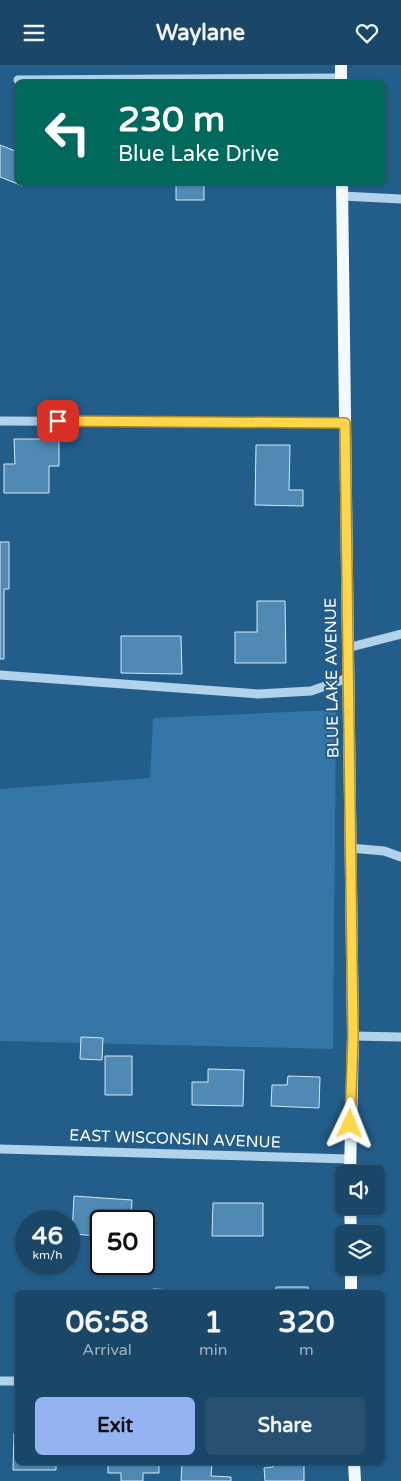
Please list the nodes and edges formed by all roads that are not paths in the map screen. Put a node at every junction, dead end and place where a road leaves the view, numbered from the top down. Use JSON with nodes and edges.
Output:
{"nodes":[{"id":1,"x":341,"y":75,"type":"edge"},
{"id":2,"x":18,"y":80,"type":"dead end"},
{"id":3,"x":342,"y":185,"type":"edge"},
{"id":4,"x":342,"y":196,"type":"junction"},
{"id":5,"x":401,"y":199,"type":"edge"},
{"id":6,"x":0,"y":421,"type":"edge"},
{"id":7,"x":345,"y":423,"type":"junction"},
{"id":8,"x":401,"y":634,"type":"edge"},
{"id":9,"x":348,"y":648,"type":"junction"},
{"id":10,"x":0,"y":675,"type":"edge"},
{"id":11,"x":348,"y":678,"type":"junction"},
{"id":12,"x":350,"y":848,"type":"junction"},
{"id":13,"x":401,"y":857,"type":"edge"},
{"id":14,"x":353,"y":1036,"type":"junction"},
{"id":15,"x":401,"y":1037,"type":"edge"},
{"id":16,"x":0,"y":1149,"type":"edge"},
{"id":17,"x":350,"y":1159,"type":"junction"},
{"id":18,"x":350,"y":1165,"type":"edge"},
{"id":19,"x":351,"y":1275,"type":"edge"},
{"id":20,"x":351,"y":1290,"type":"edge"},
{"id":21,"x":0,"y":1381,"type":"edge"},
{"id":22,"x":15,"y":1381,"type":"edge"},
{"id":23,"x":354,"y":1465,"type":"edge"},
{"id":24,"x":355,"y":1481,"type":"edge"}],
"edges":[{"from":1,"to":2,"type":"street"},
{"from":3,"to":4,"type":"main road","name":"BLUE LAKE AVENUE"},
{"from":4,"to":5,"type":"street"},
{"from":4,"to":7,"type":"main road","name":"BLUE LAKE AVENUE"},
{"from":6,"to":7,"type":"street"},
{"from":7,"to":9,"type":"main road","name":"BLUE LAKE AVENUE"},
{"from":8,"to":9,"type":"street"},
{"from":9,"to":11,"type":"main road","name":"BLUE LAKE AVENUE"},
{"from":10,"to":11,"type":"street"},
{"from":11,"to":12,"type":"main road","name":"BLUE LAKE AVENUE"},
{"from":12,"to":13,"type":"street"},
{"from":12,"to":14,"type":"main road","name":"BLUE LAKE AVENUE"},
{"from":14,"to":15,"type":"street"},
{"from":14,"to":17,"type":"main road","name":"BLUE LAKE AVENUE"},
{"from":16,"to":17,"type":"street","name":"EAST WISCONSIN AVENUE"},
{"from":17,"to":18,"type":"main road","name":"BLUE LAKE AVENUE"},
{"from":19,"to":20,"type":"main road"},
{"from":21,"to":22,"type":"street"},
{"from":23,"to":24,"type":"main road"}]}
